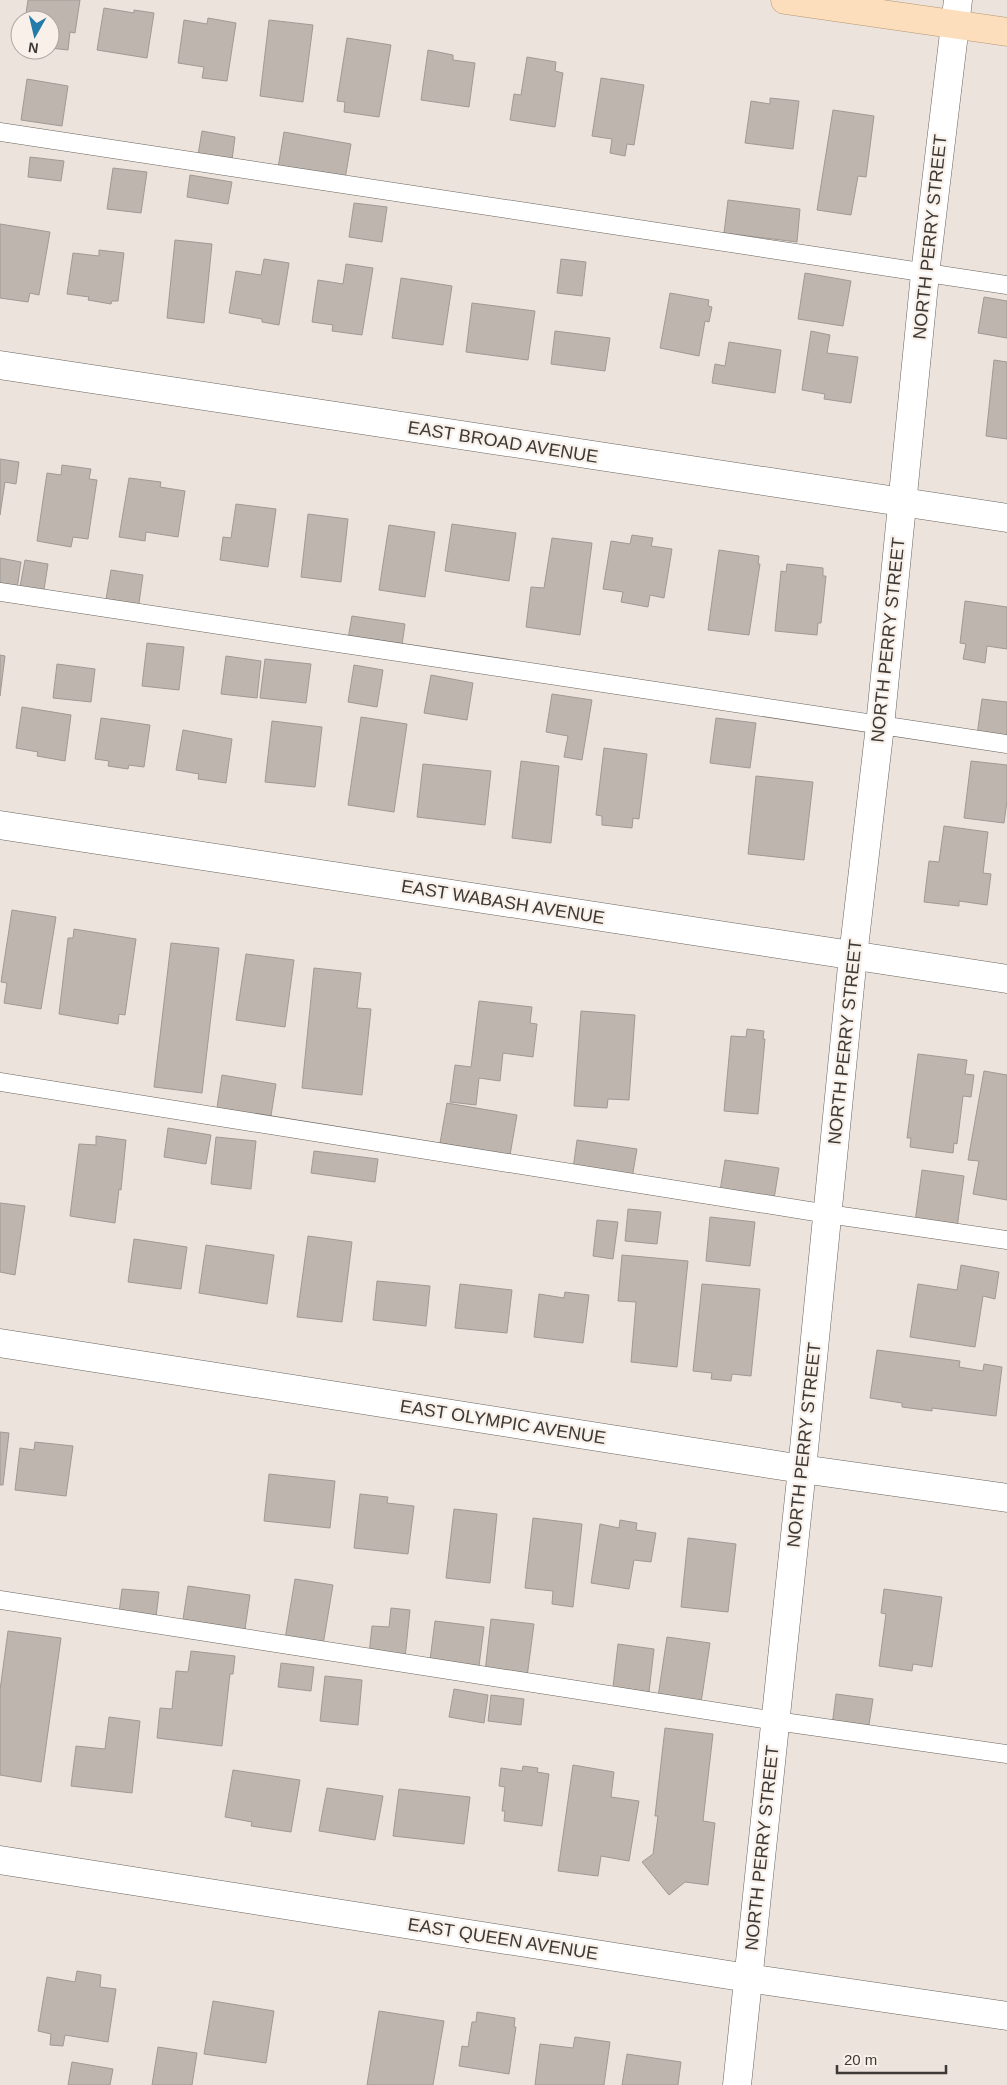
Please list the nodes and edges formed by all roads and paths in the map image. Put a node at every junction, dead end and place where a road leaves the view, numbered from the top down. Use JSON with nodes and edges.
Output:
{"nodes":[{"id":1,"x":785,"y":0,"type":"edge"},
{"id":2,"x":957,"y":12,"type":"edge"},
{"id":3,"x":1007,"y":32,"type":"edge"},
{"id":4,"x":0,"y":132,"type":"edge"},
{"id":5,"x":925,"y":274,"type":"junction"},
{"id":6,"x":1007,"y":285,"type":"edge"},
{"id":7,"x":0,"y":365,"type":"edge"},
{"id":8,"x":902,"y":502,"type":"junction"},
{"id":9,"x":1007,"y":518,"type":"edge"},
{"id":10,"x":0,"y":592,"type":"edge"},
{"id":11,"x":880,"y":726,"type":"junction"},
{"id":12,"x":1007,"y":744,"type":"edge"},
{"id":13,"x":0,"y":825,"type":"edge"},
{"id":14,"x":853,"y":956,"type":"junction"},
{"id":15,"x":1007,"y":979,"type":"edge"},
{"id":16,"x":0,"y":1082,"type":"edge"},
{"id":17,"x":828,"y":1214,"type":"junction"},
{"id":18,"x":1007,"y":1240,"type":"edge"},
{"id":19,"x":0,"y":1343,"type":"edge"},
{"id":20,"x":802,"y":1469,"type":"junction"},
{"id":21,"x":1007,"y":1498,"type":"edge"},
{"id":22,"x":0,"y":1600,"type":"edge"},
{"id":23,"x":776,"y":1721,"type":"junction"},
{"id":24,"x":1007,"y":1754,"type":"edge"},
{"id":25,"x":0,"y":1860,"type":"edge"},
{"id":26,"x":748,"y":1978,"type":"junction"},
{"id":27,"x":1007,"y":2016,"type":"edge"},
{"id":28,"x":737,"y":2085,"type":"edge"}],
"edges":[{"from":1,"to":2,"type":"main road"},
{"from":2,"to":3,"type":"main road"},
{"from":2,"to":5,"type":"street","name":"NORTH PERRY STREET"},
{"from":4,"to":5,"type":"lane"},
{"from":5,"to":6,"type":"lane"},
{"from":5,"to":8,"type":"street","name":"NORTH PERRY STREET"},
{"from":7,"to":8,"type":"street","name":"EAST BROAD AVENUE"},
{"from":8,"to":9,"type":"street","name":"EAST BROAD AVENUE"},
{"from":8,"to":11,"type":"street","name":"NORTH PERRY STREET"},
{"from":10,"to":11,"type":"lane"},
{"from":11,"to":12,"type":"lane"},
{"from":11,"to":14,"type":"street","name":"NORTH PERRY STREET"},
{"from":13,"to":14,"type":"street","name":"EAST WABASH AVENUE"},
{"from":14,"to":15,"type":"street","name":"EAST WABASH AVENUE"},
{"from":14,"to":17,"type":"street","name":"NORTH PERRY STREET"},
{"from":16,"to":17,"type":"lane"},
{"from":17,"to":18,"type":"lane"},
{"from":17,"to":20,"type":"street","name":"NORTH PERRY STREET"},
{"from":19,"to":20,"type":"street","name":"EAST OLYMPIC AVENUE"},
{"from":20,"to":21,"type":"street","name":"EAST OLYMPIC AVENUE"},
{"from":20,"to":23,"type":"street","name":"NORTH PERRY STREET"},
{"from":22,"to":23,"type":"lane"},
{"from":23,"to":24,"type":"lane"},
{"from":23,"to":26,"type":"street","name":"NORTH PERRY STREET"},
{"from":25,"to":26,"type":"street","name":"EAST QUEEN AVENUE"},
{"from":26,"to":27,"type":"street","name":"EAST QUEEN AVENUE"},
{"from":26,"to":28,"type":"street","name":"NORTH PERRY STREET"}]}
